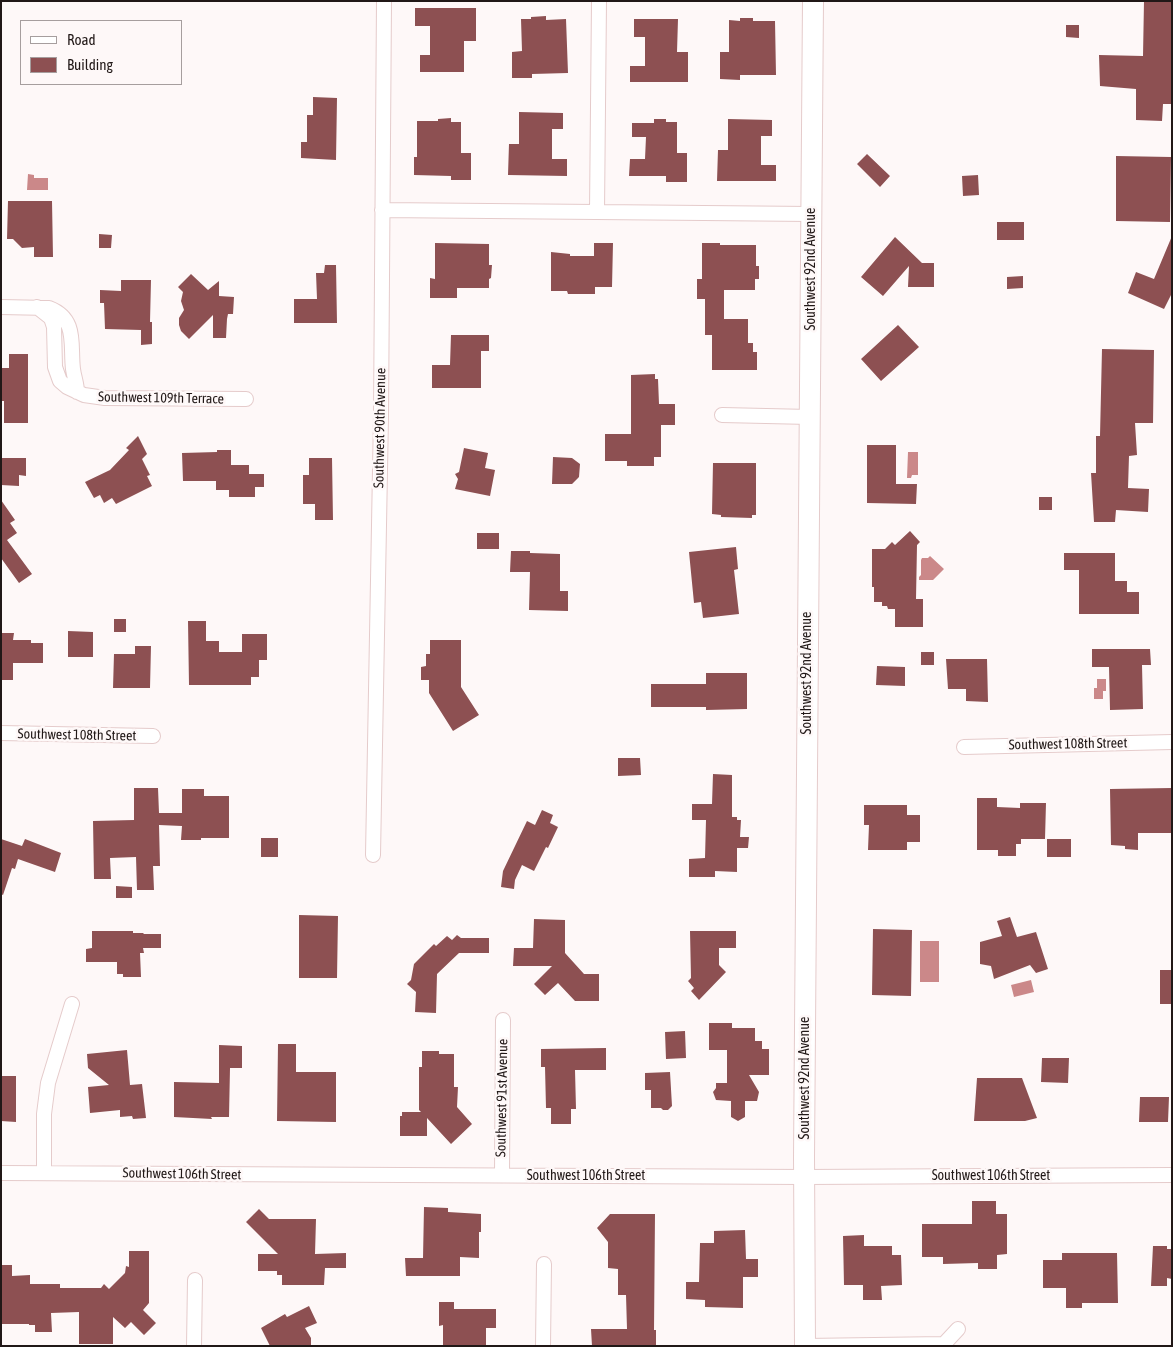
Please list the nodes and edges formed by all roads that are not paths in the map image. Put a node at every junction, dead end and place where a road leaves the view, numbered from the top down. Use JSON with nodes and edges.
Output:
{"nodes":[{"id":1,"x":384,"y":1,"type":"edge"},
{"id":2,"x":598,"y":1,"type":"edge"},
{"id":3,"x":813,"y":1,"type":"edge"},
{"id":4,"x":382,"y":210,"type":"junction"},
{"id":5,"x":597,"y":212,"type":"junction"},
{"id":6,"x":811,"y":214,"type":"junction"},
{"id":7,"x":1,"y":307,"type":"edge"},
{"id":8,"x":246,"y":399,"type":"dead end"},
{"id":9,"x":722,"y":415,"type":"dead end"},
{"id":10,"x":810,"y":417,"type":"junction"},
{"id":11,"x":1,"y":733,"type":"edge"},
{"id":12,"x":153,"y":736,"type":"dead end"},
{"id":13,"x":1172,"y":742,"type":"edge"},
{"id":14,"x":964,"y":747,"type":"dead end"},
{"id":15,"x":373,"y":855,"type":"dead end"},
{"id":16,"x":72,"y":1004,"type":"dead end"},
{"id":17,"x":503,"y":1020,"type":"dead end"},
{"id":18,"x":1,"y":1173,"type":"edge"},
{"id":19,"x":44,"y":1173,"type":"junction"},
{"id":20,"x":502,"y":1175,"type":"junction"},
{"id":21,"x":1172,"y":1175,"type":"edge"},
{"id":22,"x":804,"y":1178,"type":"junction"},
{"id":23,"x":544,"y":1264,"type":"dead end"},
{"id":24,"x":195,"y":1280,"type":"dead end"},
{"id":25,"x":958,"y":1329,"type":"dead end"},
{"id":26,"x":194,"y":1346,"type":"edge"},
{"id":27,"x":543,"y":1346,"type":"edge"},
{"id":28,"x":805,"y":1346,"type":"edge"}],
"edges":[{"from":1,"to":4,"type":"street","name":"Southwest 90th Avenue"},
{"from":2,"to":5,"type":"street"},
{"from":3,"to":6,"type":"street","name":"Southwest 92nd Avenue"},
{"from":4,"to":5,"type":"street"},
{"from":4,"to":15,"type":"street","name":"Southwest 90th Avenue"},
{"from":5,"to":6,"type":"street"},
{"from":6,"to":10,"type":"street","name":"Southwest 92nd Avenue"},
{"from":7,"to":8,"type":"street","name":"Southwest 109th Terrace"},
{"from":9,"to":10,"type":"street"},
{"from":10,"to":22,"type":"street","name":"Southwest 92nd Avenue"},
{"from":11,"to":12,"type":"street","name":"Southwest 108th Street"},
{"from":13,"to":14,"type":"street","name":"Southwest 108th Street"},
{"from":16,"to":19,"type":"street"},
{"from":17,"to":20,"type":"street","name":"Southwest 91st Avenue"},
{"from":18,"to":19,"type":"street","name":"Southwest 106th Street"},
{"from":19,"to":20,"type":"street","name":"Southwest 106th Street"},
{"from":20,"to":22,"type":"street","name":"Southwest 106th Street"},
{"from":21,"to":22,"type":"street","name":"Southwest 106th Street"},
{"from":22,"to":28,"type":"street","name":"Southwest 92nd Avenue"},
{"from":23,"to":27,"type":"street"},
{"from":24,"to":26,"type":"street"},
{"from":25,"to":28,"type":"street"}]}
